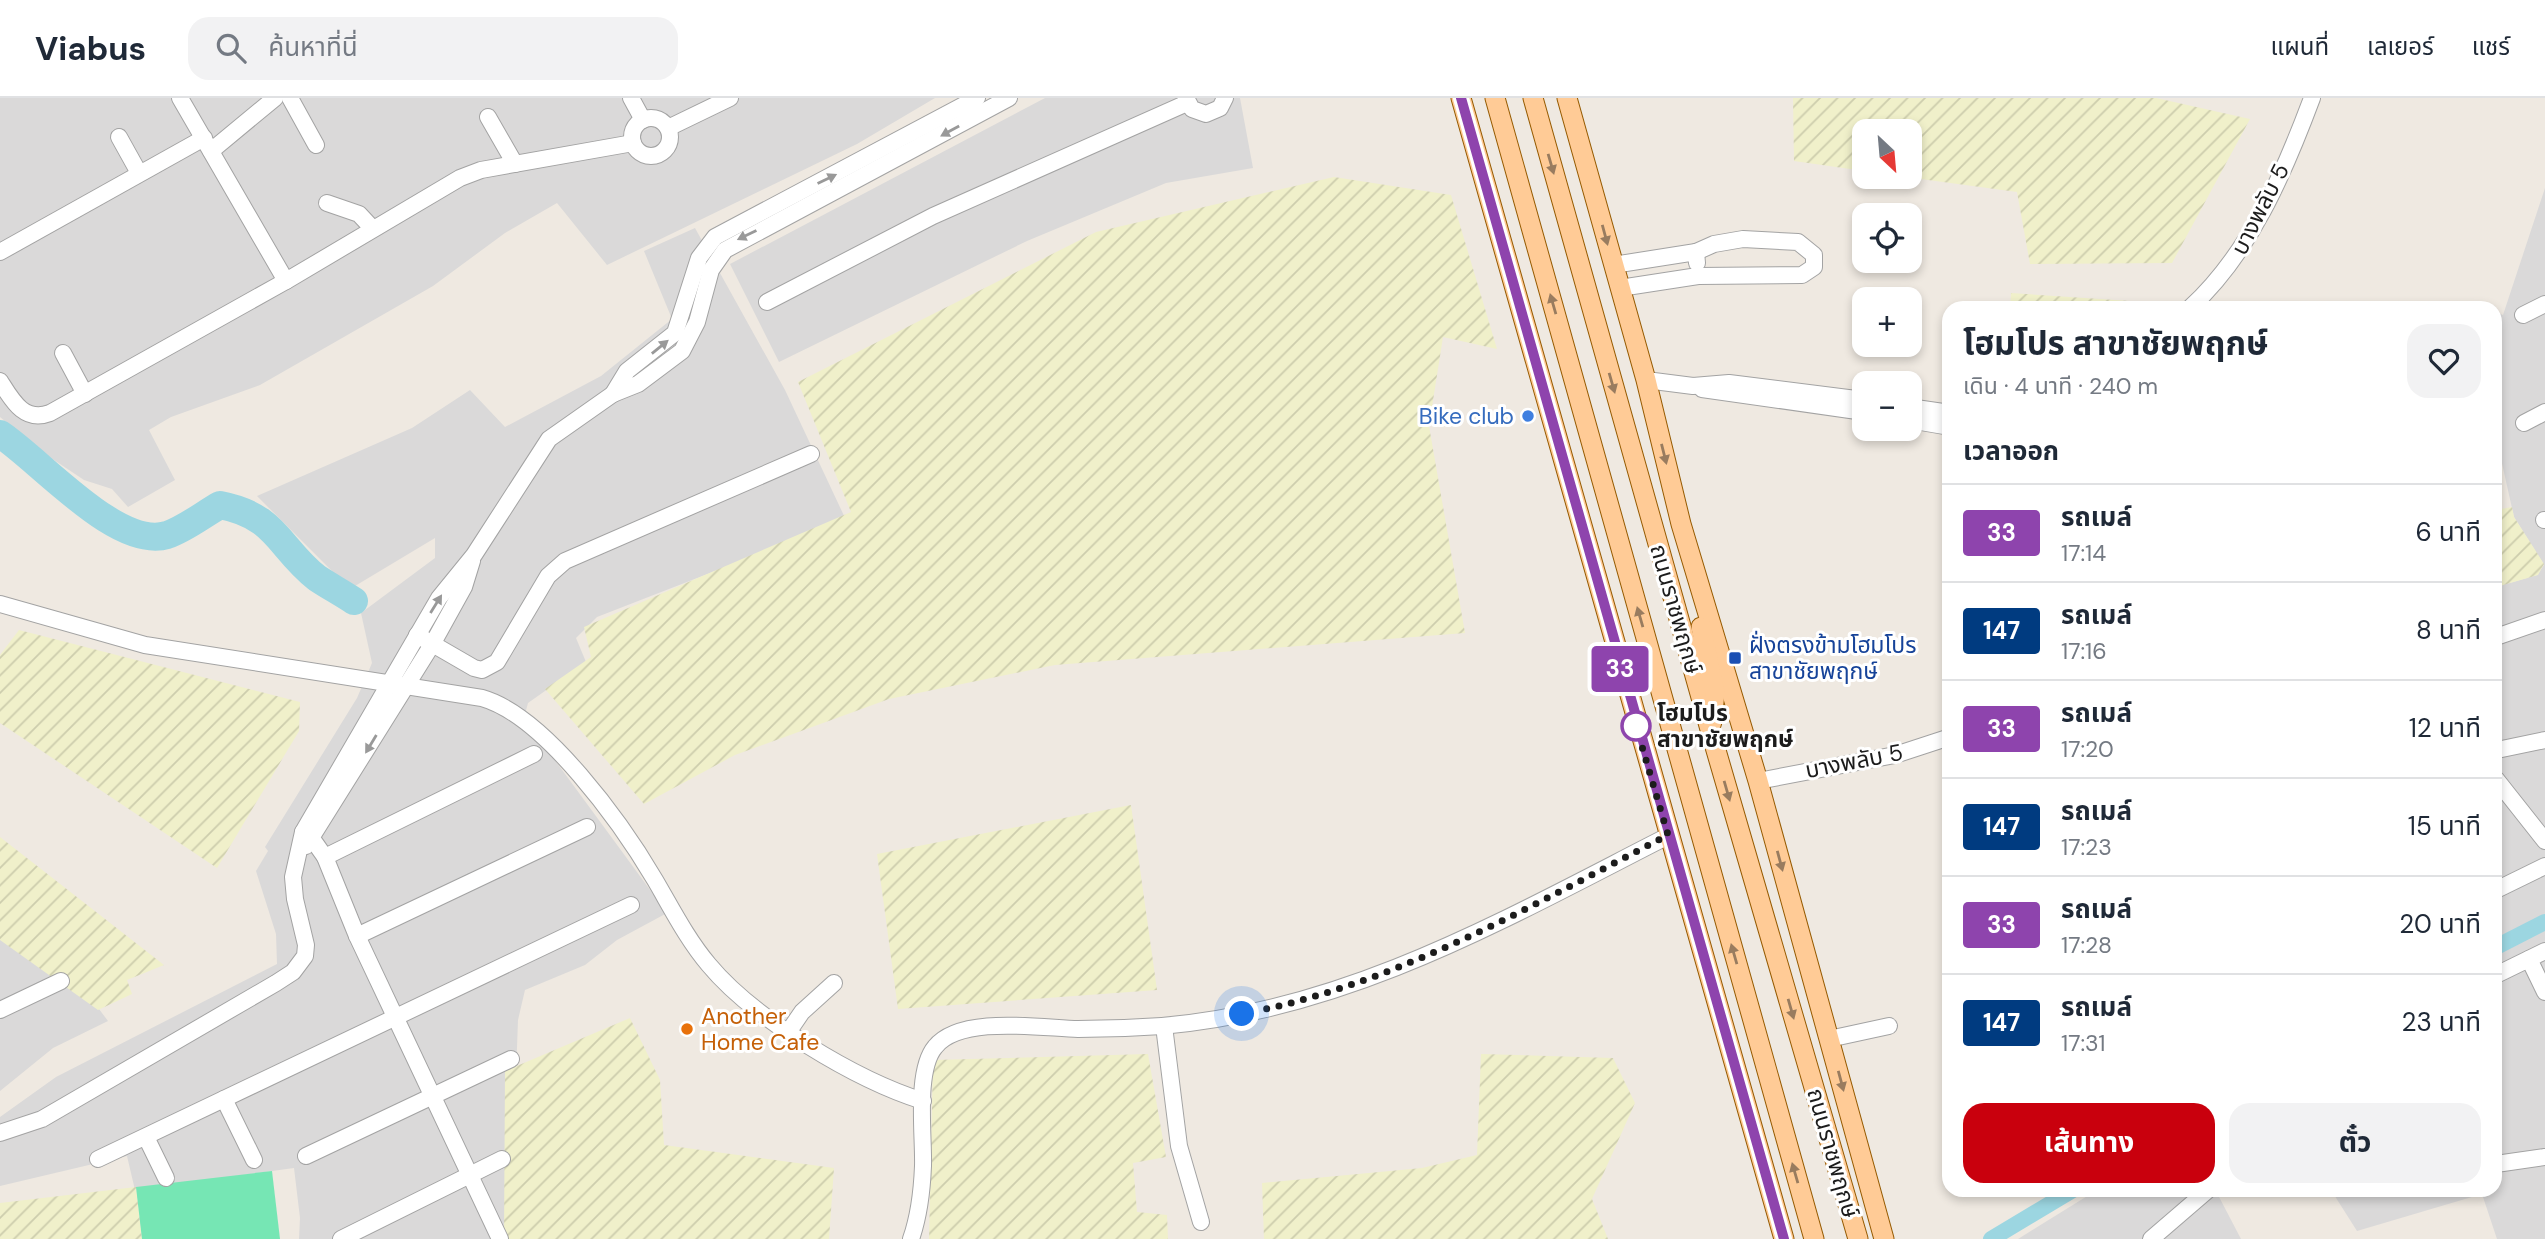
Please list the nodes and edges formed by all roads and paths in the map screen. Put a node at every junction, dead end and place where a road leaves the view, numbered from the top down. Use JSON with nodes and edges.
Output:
{"nodes":[{"id":1,"x":180,"y":98,"type":"edge"},
{"id":2,"x":275,"y":98,"type":"edge"},
{"id":3,"x":290,"y":98,"type":"edge"},
{"id":4,"x":631,"y":98,"type":"edge"},
{"id":5,"x":730,"y":98,"type":"edge"},
{"id":6,"x":977,"y":98,"type":"edge"},
{"id":7,"x":1009,"y":98,"type":"edge"},
{"id":8,"x":1225,"y":98,"type":"edge"},
{"id":9,"x":1461,"y":98,"type":"edge"},
{"id":10,"x":1495,"y":98,"type":"edge"},
{"id":11,"x":1533,"y":98,"type":"edge"},
{"id":12,"x":1567,"y":98,"type":"edge"},
{"id":13,"x":2312,"y":98,"type":"edge"},
{"id":14,"x":1187,"y":101,"type":"edge"},
{"id":15,"x":488,"y":117,"type":"dead end"},
{"id":16,"x":643,"y":120,"type":"junction"},
{"id":17,"x":668,"y":128,"type":"junction"},
{"id":18,"x":119,"y":137,"type":"dead end"},
{"id":19,"x":633,"y":143,"type":"junction"},
{"id":20,"x":207,"y":144,"type":"junction"},
{"id":21,"x":316,"y":145,"type":"dead end"},
{"id":22,"x":515,"y":164,"type":"junction"},
{"id":23,"x":873,"y":164,"type":"junction"},
{"id":24,"x":139,"y":173,"type":"junction"},
{"id":25,"x":327,"y":203,"type":"dead end"},
{"id":26,"x":373,"y":229,"type":"junction"},
{"id":27,"x":0,"y":252,"type":"edge"},
{"id":28,"x":1696,"y":252,"type":"junction"},
{"id":29,"x":1613,"y":265,"type":"junction"},
{"id":30,"x":1698,"y":275,"type":"junction"},
{"id":31,"x":286,"y":281,"type":"junction"},
{"id":32,"x":1620,"y":288,"type":"junction"},
{"id":33,"x":2198,"y":301,"type":"edge"},
{"id":34,"x":767,"y":302,"type":"dead end"},
{"id":35,"x":2545,"y":304,"type":"edge"},
{"id":36,"x":2523,"y":315,"type":"dead end"},
{"id":37,"x":63,"y":353,"type":"dead end"},
{"id":38,"x":1646,"y":380,"type":"junction"},
{"id":39,"x":0,"y":381,"type":"edge"},
{"id":40,"x":85,"y":394,"type":"junction"},
{"id":41,"x":1816,"y":400,"type":"junction"},
{"id":42,"x":1852,"y":400,"type":"edge"},
{"id":43,"x":1852,"y":409,"type":"edge"},
{"id":44,"x":1922,"y":409,"type":"edge"},
{"id":45,"x":1942,"y":412,"type":"edge"},
{"id":46,"x":2545,"y":412,"type":"edge"},
{"id":47,"x":1922,"y":422,"type":"edge"},
{"id":48,"x":2524,"y":423,"type":"dead end"},
{"id":49,"x":1942,"y":426,"type":"edge"},
{"id":50,"x":811,"y":454,"type":"dead end"},
{"id":51,"x":1681,"y":524,"type":"junction"},
{"id":52,"x":474,"y":555,"type":"junction"},
{"id":53,"x":0,"y":604,"type":"edge"},
{"id":54,"x":2545,"y":620,"type":"edge"},
{"id":55,"x":417,"y":635,"type":"junction"},
{"id":56,"x":2502,"y":635,"type":"edge"},
{"id":57,"x":433,"y":643,"type":"junction"},
{"id":58,"x":388,"y":684,"type":"junction"},
{"id":59,"x":406,"y":686,"type":"junction"},
{"id":60,"x":1711,"y":733,"type":"junction"},
{"id":61,"x":1942,"y":740,"type":"edge"},
{"id":62,"x":2545,"y":740,"type":"edge"},
{"id":63,"x":2502,"y":749,"type":"edge"},
{"id":64,"x":534,"y":754,"type":"dead end"},
{"id":65,"x":1758,"y":781,"type":"junction"},
{"id":66,"x":2502,"y":787,"type":"edge"},
{"id":67,"x":586,"y":827,"type":"dead end"},
{"id":68,"x":1668,"y":835,"type":"junction"},
{"id":69,"x":308,"y":836,"type":"junction"},
{"id":70,"x":2545,"y":841,"type":"edge"},
{"id":71,"x":325,"y":857,"type":"junction"},
{"id":72,"x":2545,"y":866,"type":"edge"},
{"id":73,"x":2502,"y":887,"type":"edge"},
{"id":74,"x":631,"y":905,"type":"dead end"},
{"id":75,"x":357,"y":936,"type":"junction"},
{"id":76,"x":2545,"y":951,"type":"edge"},
{"id":77,"x":2529,"y":959,"type":"junction"},
{"id":78,"x":2502,"y":972,"type":"edge"},
{"id":79,"x":61,"y":981,"type":"dead end"},
{"id":80,"x":834,"y":983,"type":"dead end"},
{"id":81,"x":2545,"y":992,"type":"edge"},
{"id":82,"x":0,"y":1010,"type":"edge"},
{"id":83,"x":394,"y":1018,"type":"junction"},
{"id":84,"x":1164,"y":1026,"type":"junction"},
{"id":85,"x":1889,"y":1026,"type":"dead end"},
{"id":86,"x":789,"y":1031,"type":"junction"},
{"id":87,"x":1829,"y":1039,"type":"junction"},
{"id":88,"x":511,"y":1059,"type":"dead end"},
{"id":89,"x":431,"y":1097,"type":"junction"},
{"id":90,"x":224,"y":1099,"type":"junction"},
{"id":91,"x":923,"y":1101,"type":"junction"},
{"id":92,"x":6,"y":1132,"type":"edge"},
{"id":93,"x":146,"y":1137,"type":"junction"},
{"id":94,"x":306,"y":1156,"type":"dead end"},
{"id":95,"x":2545,"y":1157,"type":"edge"},
{"id":96,"x":98,"y":1159,"type":"dead end"},
{"id":97,"x":502,"y":1159,"type":"dead end"},
{"id":98,"x":254,"y":1160,"type":"dead end"},
{"id":99,"x":2502,"y":1163,"type":"edge"},
{"id":100,"x":469,"y":1175,"type":"junction"},
{"id":101,"x":166,"y":1178,"type":"dead end"},
{"id":102,"x":2201,"y":1197,"type":"edge"},
{"id":103,"x":1201,"y":1222,"type":"dead end"},
{"id":104,"x":2159,"y":1237,"type":"edge"},
{"id":105,"x":1858,"y":1238,"type":"edge"},
{"id":106,"x":341,"y":1239,"type":"edge"},
{"id":107,"x":500,"y":1239,"type":"edge"},
{"id":108,"x":911,"y":1239,"type":"edge"},
{"id":109,"x":1784,"y":1239,"type":"edge"},
{"id":110,"x":1814,"y":1239,"type":"edge"},
{"id":111,"x":1884,"y":1239,"type":"edge"}],
"edges":[{"from":1,"to":20,"type":"street"},
{"from":2,"to":20,"type":"street"},
{"from":3,"to":21,"type":"street"},
{"from":4,"to":16,"type":"street"},
{"from":5,"to":17,"type":"street"},
{"from":6,"to":23,"type":"street"},
{"from":7,"to":23,"type":"street","one_way":true},
{"from":8,"to":14,"type":"street"},
{"from":9,"to":68,"type":"main road"},
{"from":110,"to":10,"type":"main road","name":"ถนนราชพฤกษ์","one_way":true},
{"from":11,"to":60,"type":"main road","name":"ถนนราชพฤกษ์","one_way":true},
{"from":12,"to":29,"type":"main road","name":"ถนนราชพฤกษ์","one_way":true},
{"from":13,"to":33,"type":"street","name":"บางพลับ 5"},
{"from":14,"to":34,"type":"street"},
{"from":15,"to":22,"type":"street"},
{"from":16,"to":17,"type":"street"},
{"from":16,"to":19,"type":"street"},
{"from":17,"to":19,"type":"street"},
{"from":18,"to":24,"type":"street"},
{"from":19,"to":22,"type":"street"},
{"from":20,"to":24,"type":"street"},
{"from":20,"to":31,"type":"street"},
{"from":22,"to":26,"type":"street"},
{"from":23,"to":52,"type":"street"},
{"from":24,"to":27,"type":"street"},
{"from":25,"to":26,"type":"street"},
{"from":26,"to":31,"type":"street"},
{"from":28,"to":29,"type":"street"},
{"from":28,"to":30,"type":"street"},
{"from":28,"to":30,"type":"street"},
{"from":29,"to":32,"type":"main road","name":"ถนนราชพฤกษ์"},
{"from":30,"to":32,"type":"street"},
{"from":31,"to":40,"type":"street"},
{"from":32,"to":38,"type":"main road","name":"ถนนราชพฤกษ์"},
{"from":35,"to":36,"type":"street"},
{"from":37,"to":40,"type":"street"},
{"from":38,"to":41,"type":"street"},
{"from":38,"to":51,"type":"main road","name":"ถนนราชพฤกษ์","one_way":true},
{"from":39,"to":40,"type":"street"},
{"from":41,"to":42,"type":"street"},
{"from":41,"to":43,"type":"street"},
{"from":44,"to":45,"type":"street"},
{"from":46,"to":48,"type":"street"},
{"from":47,"to":49,"type":"street"},
{"from":50,"to":57,"type":"street"},
{"from":51,"to":60,"type":"main road"},
{"from":51,"to":65,"type":"main road","name":"ถนนราชพฤกษ์"},
{"from":55,"to":52,"type":"street","one_way":true},
{"from":52,"to":57,"type":"street"},
{"from":53,"to":58,"type":"street"},
{"from":54,"to":56,"type":"street"},
{"from":55,"to":57,"type":"street"},
{"from":55,"to":58,"type":"street"},
{"from":57,"to":59,"type":"street"},
{"from":58,"to":59,"type":"street"},
{"from":58,"to":69,"type":"street"},
{"from":59,"to":69,"type":"street","one_way":true},
{"from":59,"to":86,"type":"street"},
{"from":60,"to":105,"type":"main road","name":"ถนนราชพฤกษ์","one_way":true},
{"from":61,"to":65,"type":"street","name":"บางพลับ 5"},
{"from":62,"to":63,"type":"street"},
{"from":64,"to":71,"type":"street"},
{"from":65,"to":87,"type":"main road","name":"ถนนราชพฤกษ์","one_way":true},
{"from":66,"to":70,"type":"street"},
{"from":67,"to":75,"type":"street"},
{"from":68,"to":84,"type":"street"},
{"from":68,"to":109,"type":"main road"},
{"from":69,"to":71,"type":"street"},
{"from":69,"to":92,"type":"street"},
{"from":71,"to":75,"type":"street"},
{"from":72,"to":73,"type":"street"},
{"from":74,"to":83,"type":"street"},
{"from":75,"to":83,"type":"street"},
{"from":76,"to":77,"type":"street"},
{"from":77,"to":78,"type":"street"},
{"from":77,"to":81,"type":"street"},
{"from":79,"to":82,"type":"street"},
{"from":80,"to":86,"type":"street"},
{"from":83,"to":89,"type":"street"},
{"from":83,"to":90,"type":"street"},
{"from":84,"to":91,"type":"street"},
{"from":84,"to":103,"type":"street"},
{"from":85,"to":87,"type":"street"},
{"from":86,"to":91,"type":"street"},
{"from":87,"to":111,"type":"main road","name":"ถนนราชพฤกษ์","one_way":true},
{"from":88,"to":89,"type":"street"},
{"from":89,"to":94,"type":"street"},
{"from":89,"to":100,"type":"street"},
{"from":90,"to":93,"type":"street"},
{"from":90,"to":98,"type":"street"},
{"from":91,"to":108,"type":"street"},
{"from":93,"to":96,"type":"street"},
{"from":93,"to":101,"type":"street"},
{"from":95,"to":99,"type":"street"},
{"from":97,"to":100,"type":"street"},
{"from":100,"to":106,"type":"street"},
{"from":100,"to":107,"type":"street"},
{"from":102,"to":104,"type":"street"}]}
